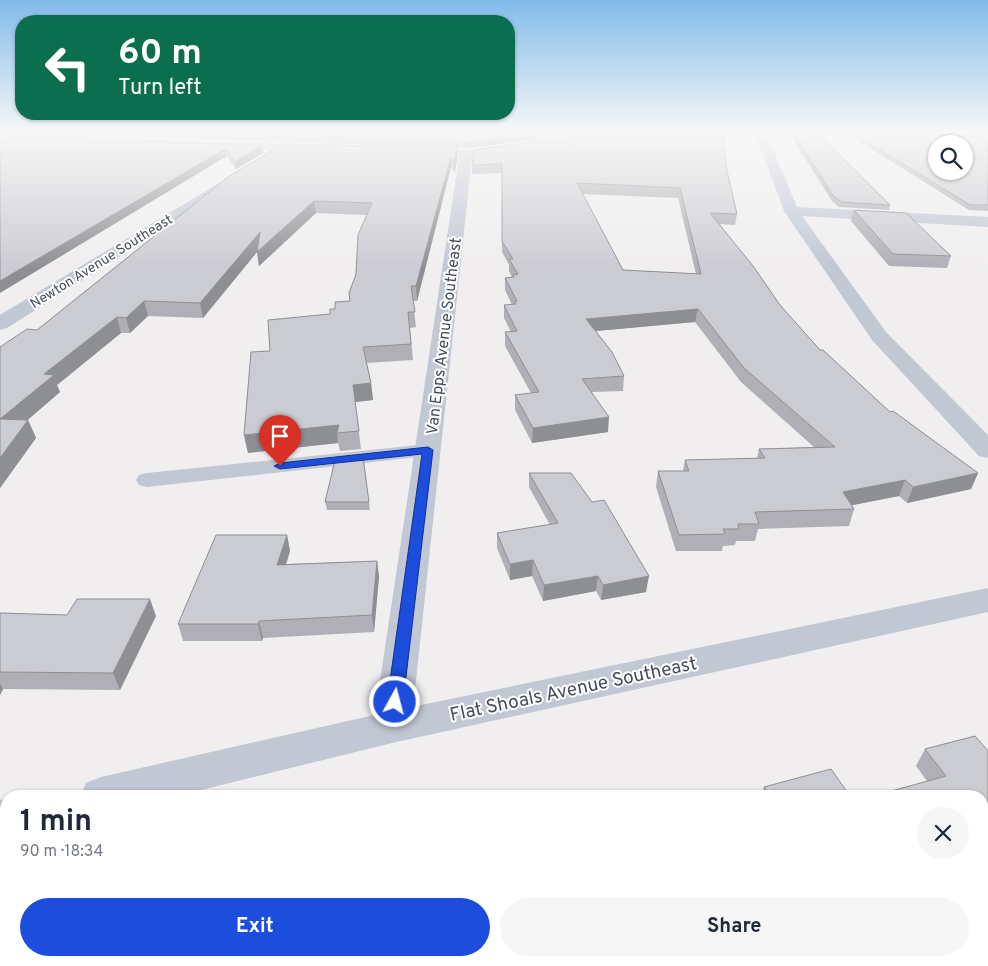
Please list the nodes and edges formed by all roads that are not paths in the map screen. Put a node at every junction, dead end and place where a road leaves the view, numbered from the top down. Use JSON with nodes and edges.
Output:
{"nodes":[{"id":1,"x":233,"y":178,"type":"edge"},
{"id":2,"x":463,"y":178,"type":"edge"},
{"id":3,"x":778,"y":178,"type":"edge"},
{"id":4,"x":791,"y":212,"type":"junction"},
{"id":5,"x":988,"y":222,"type":"edge"},
{"id":6,"x":0,"y":324,"type":"edge"},
{"id":7,"x":428,"y":450,"type":"junction"},
{"id":8,"x":988,"y":450,"type":"edge"},
{"id":9,"x":147,"y":480,"type":"dead end"},
{"id":10,"x":988,"y":600,"type":"edge"},
{"id":11,"x":392,"y":727,"type":"junction"},
{"id":12,"x":126,"y":790,"type":"edge"}],
"edges":[{"from":1,"to":6,"type":"street","name":"Newton Avenue Southeast"},
{"from":2,"to":7,"type":"street","name":"Van Epps Avenue Southeast"},
{"from":3,"to":4,"type":"street"},
{"from":4,"to":5,"type":"street"},
{"from":4,"to":8,"type":"street"},
{"from":7,"to":9,"type":"lane"},
{"from":7,"to":11,"type":"street","name":"Van Epps Avenue Southeast"},
{"from":10,"to":11,"type":"street","name":"Flat Shoals Avenue Southeast"},
{"from":11,"to":12,"type":"street","name":"Flat Shoals Avenue Southeast"}]}
